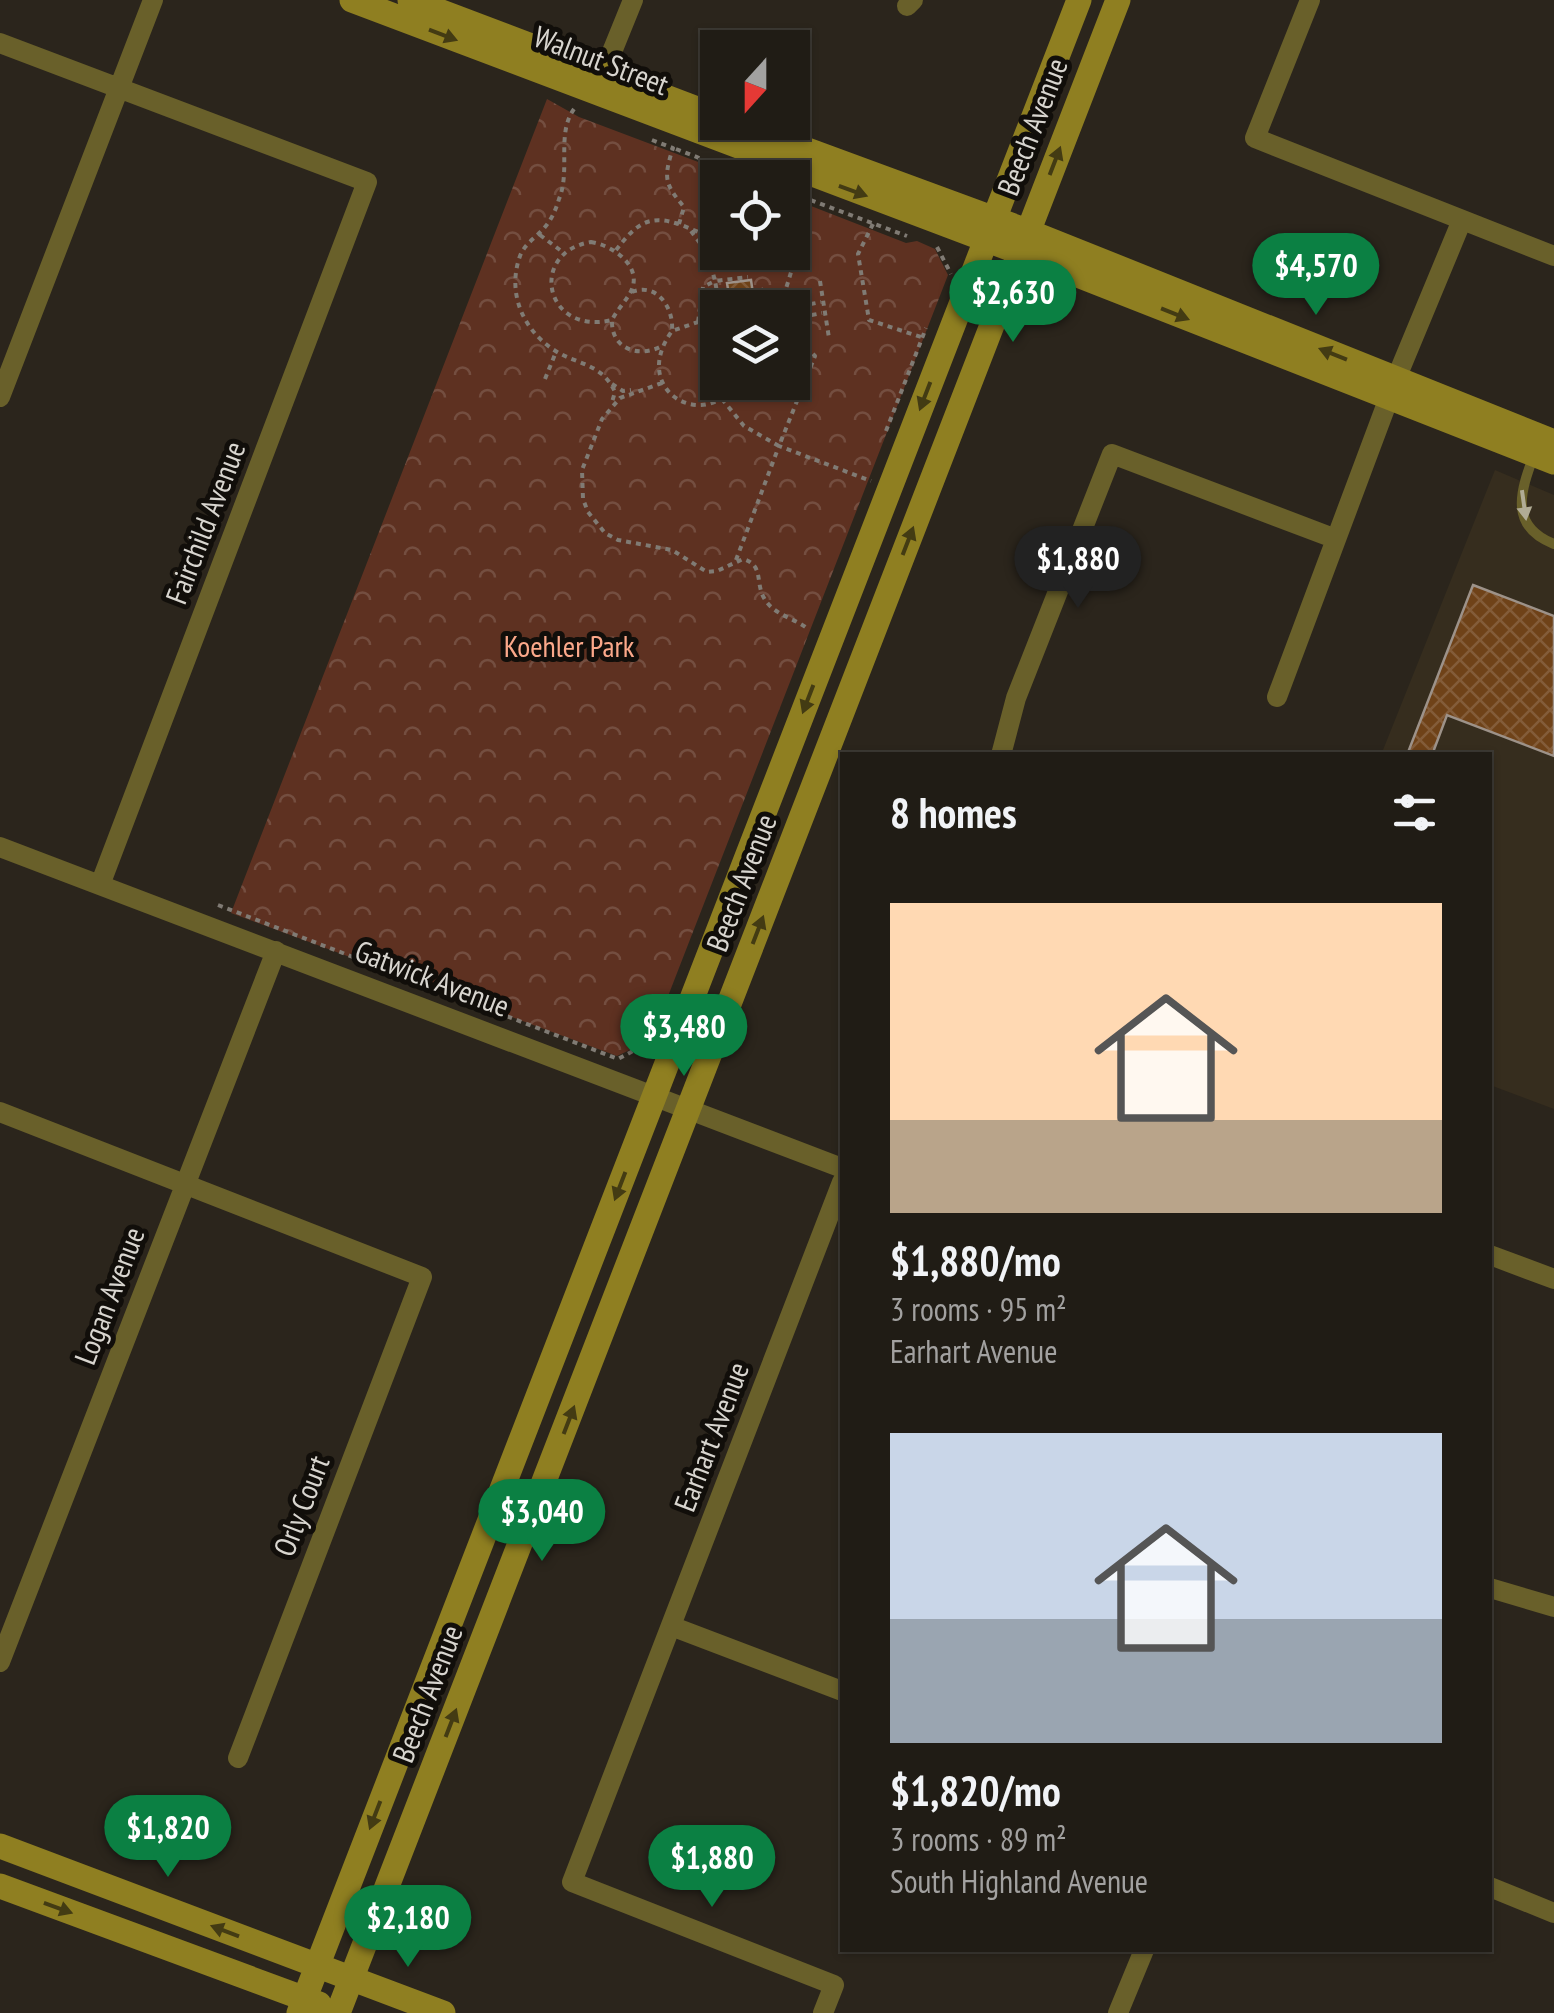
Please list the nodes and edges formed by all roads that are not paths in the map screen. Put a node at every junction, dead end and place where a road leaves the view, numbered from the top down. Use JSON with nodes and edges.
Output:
{"nodes":[{"id":1,"x":153,"y":0,"type":"edge"},
{"id":2,"x":352,"y":0,"type":"edge"},
{"id":3,"x":410,"y":0,"type":"edge"},
{"id":4,"x":633,"y":0,"type":"edge"},
{"id":5,"x":1079,"y":0,"type":"edge"},
{"id":6,"x":1118,"y":0,"type":"edge"},
{"id":7,"x":1310,"y":0,"type":"edge"},
{"id":8,"x":0,"y":42,"type":"edge"},
{"id":9,"x":603,"y":74,"type":"junction"},
{"id":10,"x":119,"y":88,"type":"junction"},
{"id":11,"x":700,"y":111,"type":"edge"},
{"id":12,"x":775,"y":140,"type":"edge"},
{"id":13,"x":1462,"y":220,"type":"junction"},
{"id":14,"x":990,"y":229,"type":"junction"},
{"id":15,"x":1023,"y":242,"type":"junction"},
{"id":16,"x":1554,"y":256,"type":"edge"},
{"id":17,"x":1393,"y":389,"type":"junction"},
{"id":18,"x":0,"y":397,"type":"edge"},
{"id":19,"x":1547,"y":453,"type":"edge"},
{"id":20,"x":1336,"y":539,"type":"junction"},
{"id":21,"x":1554,"y":544,"type":"edge"},
{"id":22,"x":1277,"y":697,"type":"dead end"},
{"id":23,"x":1003,"y":752,"type":"edge"},
{"id":24,"x":0,"y":847,"type":"edge"},
{"id":25,"x":100,"y":885,"type":"junction"},
{"id":26,"x":276,"y":951,"type":"junction"},
{"id":27,"x":654,"y":1095,"type":"junction"},
{"id":28,"x":690,"y":1108,"type":"junction"},
{"id":29,"x":0,"y":1112,"type":"edge"},
{"id":30,"x":840,"y":1167,"type":"edge"},
{"id":31,"x":186,"y":1184,"type":"junction"},
{"id":32,"x":840,"y":1187,"type":"edge"},
{"id":33,"x":1492,"y":1257,"type":"edge"},
{"id":34,"x":1554,"y":1279,"type":"edge"},
{"id":35,"x":1492,"y":1589,"type":"edge"},
{"id":36,"x":1554,"y":1607,"type":"edge"},
{"id":37,"x":671,"y":1626,"type":"junction"},
{"id":38,"x":0,"y":1662,"type":"edge"},
{"id":39,"x":840,"y":1690,"type":"edge"},
{"id":40,"x":238,"y":1758,"type":"dead end"},
{"id":41,"x":0,"y":1846,"type":"edge"},
{"id":42,"x":0,"y":1886,"type":"edge"},
{"id":43,"x":1492,"y":1889,"type":"edge"},
{"id":44,"x":1554,"y":1913,"type":"edge"},
{"id":45,"x":1143,"y":1952,"type":"edge"},
{"id":46,"x":316,"y":1965,"type":"junction"},
{"id":47,"x":353,"y":1978,"type":"junction"},
{"id":48,"x":302,"y":2006,"type":"edge"},
{"id":49,"x":340,"y":2012,"type":"edge"},
{"id":50,"x":443,"y":2013,"type":"edge"},
{"id":51,"x":823,"y":2013,"type":"edge"},
{"id":52,"x":1118,"y":2013,"type":"edge"}],
"edges":[{"from":1,"to":10,"type":"street"},
{"from":2,"to":14,"type":"main road","name":"Walnut Street","one_way":true},
{"from":3,"to":9,"type":"main road","name":"Walnut Street"},
{"from":4,"to":9,"type":"street"},
{"from":5,"to":14,"type":"main road","name":"Beech Avenue"},
{"from":15,"to":6,"type":"main road","name":"Beech Avenue","one_way":true},
{"from":7,"to":13,"type":"street"},
{"from":8,"to":10,"type":"street"},
{"from":9,"to":11,"type":"main road","name":"Walnut Street"},
{"from":10,"to":18,"type":"street"},
{"from":10,"to":25,"type":"street","name":"Fairchild Avenue"},
{"from":12,"to":14,"type":"main road","name":"Walnut Street"},
{"from":13,"to":16,"type":"street"},
{"from":13,"to":17,"type":"street"},
{"from":14,"to":15,"type":"main road","name":"Walnut Street"},
{"from":14,"to":27,"type":"main road","name":"Beech Avenue","one_way":true},
{"from":15,"to":17,"type":"main road","name":"Walnut Street"},
{"from":28,"to":15,"type":"main road","name":"Beech Avenue","one_way":true},
{"from":17,"to":19,"type":"main road","name":"Walnut Street"},
{"from":17,"to":20,"type":"street"},
{"from":19,"to":21,"type":"lane","one_way":true},
{"from":20,"to":22,"type":"street"},
{"from":20,"to":23,"type":"street"},
{"from":24,"to":25,"type":"street","name":"Gatwick Avenue"},
{"from":25,"to":26,"type":"street","name":"Gatwick Avenue"},
{"from":26,"to":27,"type":"street","name":"Gatwick Avenue"},
{"from":26,"to":31,"type":"street","name":"Logan Avenue"},
{"from":27,"to":28,"type":"street","name":"Gatwick Avenue"},
{"from":27,"to":46,"type":"main road","name":"Beech Avenue","one_way":true},
{"from":28,"to":30,"type":"street","name":"Gatwick Avenue"},
{"from":47,"to":28,"type":"main road","name":"Beech Avenue","one_way":true},
{"from":29,"to":31,"type":"street"},
{"from":31,"to":38,"type":"street","name":"Logan Avenue"},
{"from":31,"to":40,"type":"street","name":"Orly Court"},
{"from":32,"to":37,"type":"street","name":"Earhart Avenue"},
{"from":33,"to":34,"type":"street"},
{"from":35,"to":36,"type":"street"},
{"from":37,"to":39,"type":"street"},
{"from":37,"to":51,"type":"street","name":"Earhart Avenue"},
{"from":46,"to":41,"type":"main road","one_way":true},
{"from":42,"to":48,"type":"main road","one_way":true},
{"from":43,"to":44,"type":"street"},
{"from":45,"to":52,"type":"street"},
{"from":46,"to":47,"type":"main road"},
{"from":46,"to":48,"type":"main road","name":"Beech Avenue"},
{"from":47,"to":49,"type":"main road","name":"Beech Avenue"},
{"from":47,"to":50,"type":"main road"},
{"from":48,"to":49,"type":"main road"}]}
